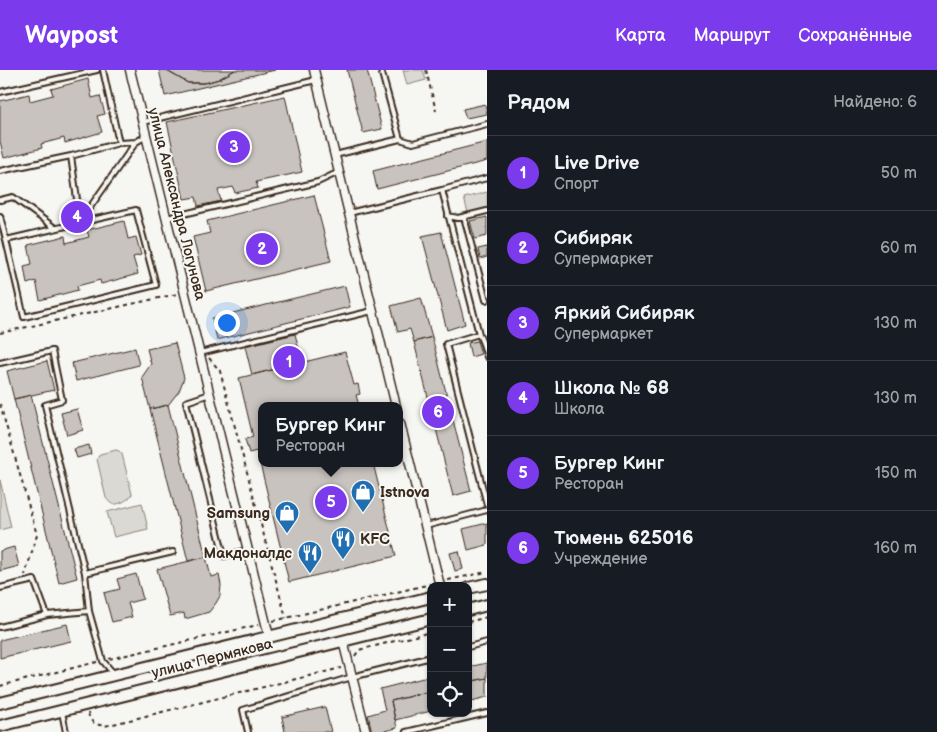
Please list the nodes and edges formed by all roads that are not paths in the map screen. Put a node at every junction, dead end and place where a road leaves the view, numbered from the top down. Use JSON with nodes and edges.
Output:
{"nodes":[{"id":1,"x":97,"y":70,"type":"edge"},
{"id":2,"x":103,"y":70,"type":"edge"},
{"id":3,"x":130,"y":70,"type":"edge"},
{"id":4,"x":314,"y":70,"type":"edge"},
{"id":5,"x":381,"y":70,"type":"edge"},
{"id":6,"x":316,"y":80,"type":"junction"},
{"id":7,"x":0,"y":92,"type":"edge"},
{"id":8,"x":143,"y":122,"type":"junction"},
{"id":9,"x":487,"y":124,"type":"edge"},
{"id":10,"x":146,"y":136,"type":"junction"},
{"id":11,"x":400,"y":139,"type":"junction"},
{"id":12,"x":136,"y":142,"type":"junction"},
{"id":13,"x":119,"y":143,"type":"junction"},
{"id":14,"x":335,"y":154,"type":"junction"},
{"id":15,"x":71,"y":156,"type":"junction"},
{"id":16,"x":0,"y":171,"type":"edge"},
{"id":17,"x":339,"y":172,"type":"junction"},
{"id":18,"x":487,"y":178,"type":"edge"},
{"id":19,"x":442,"y":190,"type":"junction"},
{"id":20,"x":0,"y":200,"type":"edge"},
{"id":21,"x":487,"y":211,"type":"edge"},
{"id":22,"x":349,"y":213,"type":"junction"},
{"id":23,"x":0,"y":216,"type":"edge"},
{"id":24,"x":448,"y":216,"type":"junction"},
{"id":25,"x":464,"y":217,"type":"junction"},
{"id":26,"x":167,"y":218,"type":"junction"},
{"id":27,"x":79,"y":222,"type":"junction"},
{"id":28,"x":55,"y":228,"type":"junction"},
{"id":29,"x":6,"y":240,"type":"junction"},
{"id":30,"x":487,"y":299,"type":"edge"},
{"id":31,"x":372,"y":311,"type":"junction"},
{"id":32,"x":479,"y":334,"type":"junction"},
{"id":33,"x":200,"y":353,"type":"junction"},
{"id":34,"x":487,"y":357,"type":"edge"},
{"id":35,"x":0,"y":363,"type":"edge"},
{"id":36,"x":210,"y":394,"type":"junction"},
{"id":37,"x":395,"y":402,"type":"edge"},
{"id":38,"x":403,"y":435,"type":"edge"},
{"id":39,"x":487,"y":505,"type":"edge"},
{"id":40,"x":487,"y":510,"type":"edge"},
{"id":41,"x":425,"y":526,"type":"junction"},
{"id":42,"x":248,"y":550,"type":"junction"},
{"id":43,"x":173,"y":552,"type":"dead end"},
{"id":44,"x":85,"y":573,"type":"junction"},
{"id":45,"x":439,"y":582,"type":"edge"},
{"id":46,"x":487,"y":584,"type":"edge"},
{"id":47,"x":472,"y":587,"type":"edge"},
{"id":48,"x":0,"y":588,"type":"edge"},
{"id":49,"x":427,"y":598,"type":"edge"},
{"id":50,"x":487,"y":605,"type":"edge"},
{"id":51,"x":472,"y":609,"type":"edge"},
{"id":52,"x":89,"y":611,"type":"junction"},
{"id":53,"x":47,"y":614,"type":"junction"},
{"id":54,"x":427,"y":620,"type":"edge"},
{"id":55,"x":0,"y":627,"type":"edge"},
{"id":56,"x":269,"y":636,"type":"junction"},
{"id":57,"x":343,"y":641,"type":"junction"},
{"id":58,"x":487,"y":642,"type":"edge"},
{"id":59,"x":472,"y":646,"type":"edge"},
{"id":60,"x":427,"y":658,"type":"edge"},
{"id":61,"x":115,"y":675,"type":"junction"},
{"id":62,"x":352,"y":678,"type":"junction"},
{"id":63,"x":0,"y":703,"type":"edge"},
{"id":64,"x":62,"y":710,"type":"junction"},
{"id":65,"x":487,"y":713,"type":"edge"},
{"id":66,"x":0,"y":726,"type":"edge"},
{"id":67,"x":66,"y":732,"type":"edge"},
{"id":68,"x":248,"y":732,"type":"edge"},
{"id":69,"x":366,"y":732,"type":"edge"},
{"id":70,"x":406,"y":732,"type":"edge"}],
"edges":[{"from":1,"to":7,"type":"lane"},
{"from":2,"to":13,"type":"lane"},
{"from":3,"to":8,"type":"street","name":"улица Александра Логунова"},
{"from":4,"to":6,"type":"street"},
{"from":5,"to":11,"type":"lane"},
{"from":6,"to":8,"type":"lane"},
{"from":6,"to":14,"type":"street"},
{"from":8,"to":10,"type":"street","name":"улица Александра Логунова"},
{"from":9,"to":11,"type":"lane"},
{"from":10,"to":12,"type":"lane"},
{"from":10,"to":26,"type":"street","name":"улица Александра Логунова"},
{"from":11,"to":14,"type":"lane"},
{"from":12,"to":13,"type":"lane"},
{"from":12,"to":27,"type":"lane"},
{"from":13,"to":15,"type":"lane"},
{"from":14,"to":17,"type":"street"},
{"from":15,"to":16,"type":"lane"},
{"from":15,"to":27,"type":"lane"},
{"from":17,"to":22,"type":"street"},
{"from":17,"to":26,"type":"lane"},
{"from":18,"to":19,"type":"lane"},
{"from":19,"to":22,"type":"lane"},
{"from":19,"to":24,"type":"lane"},
{"from":20,"to":28,"type":"lane"},
{"from":21,"to":25,"type":"lane"},
{"from":22,"to":31,"type":"street"},
{"from":23,"to":29,"type":"lane"},
{"from":24,"to":25,"type":"lane"},
{"from":24,"to":32,"type":"lane"},
{"from":25,"to":30,"type":"lane"},
{"from":26,"to":33,"type":"street","name":"улица Александра Логунова"},
{"from":27,"to":28,"type":"lane"},
{"from":27,"to":29,"type":"lane"},
{"from":28,"to":29,"type":"lane"},
{"from":31,"to":33,"type":"lane"},
{"from":31,"to":37,"type":"street"},
{"from":32,"to":34,"type":"lane"},
{"from":32,"to":39,"type":"lane"},
{"from":33,"to":36,"type":"street","name":"улица Александра Логунова"},
{"from":35,"to":44,"type":"lane"},
{"from":36,"to":42,"type":"street","name":"улица Александра Логунова"},
{"from":36,"to":42,"type":"lane"},
{"from":38,"to":41,"type":"street"},
{"from":40,"to":41,"type":"lane"},
{"from":41,"to":45,"type":"street"},
{"from":42,"to":56,"type":"street","name":"улица Александра Логунова"},
{"from":43,"to":44,"type":"lane"},
{"from":44,"to":52,"type":"lane"},
{"from":46,"to":47,"type":"main road"},
{"from":48,"to":53,"type":"lane"},
{"from":49,"to":56,"type":"main road","name":"улица Пермякова"},
{"from":50,"to":51,"type":"main road"},
{"from":52,"to":53,"type":"lane"},
{"from":52,"to":61,"type":"lane"},
{"from":53,"to":55,"type":"lane"},
{"from":54,"to":57,"type":"main road","name":"улица Пермякова"},
{"from":56,"to":61,"type":"main road","name":"улица Пермякова"},
{"from":57,"to":62,"type":"street"},
{"from":57,"to":64,"type":"main road","name":"улица Пермякова"},
{"from":58,"to":59,"type":"lane"},
{"from":60,"to":62,"type":"lane"},
{"from":61,"to":63,"type":"main road","name":"улица Пермякова"},
{"from":62,"to":68,"type":"lane"},
{"from":62,"to":69,"type":"street"},
{"from":64,"to":66,"type":"main road","name":"улица Пермякова"},
{"from":64,"to":67,"type":"lane"},
{"from":65,"to":70,"type":"lane"}]}
